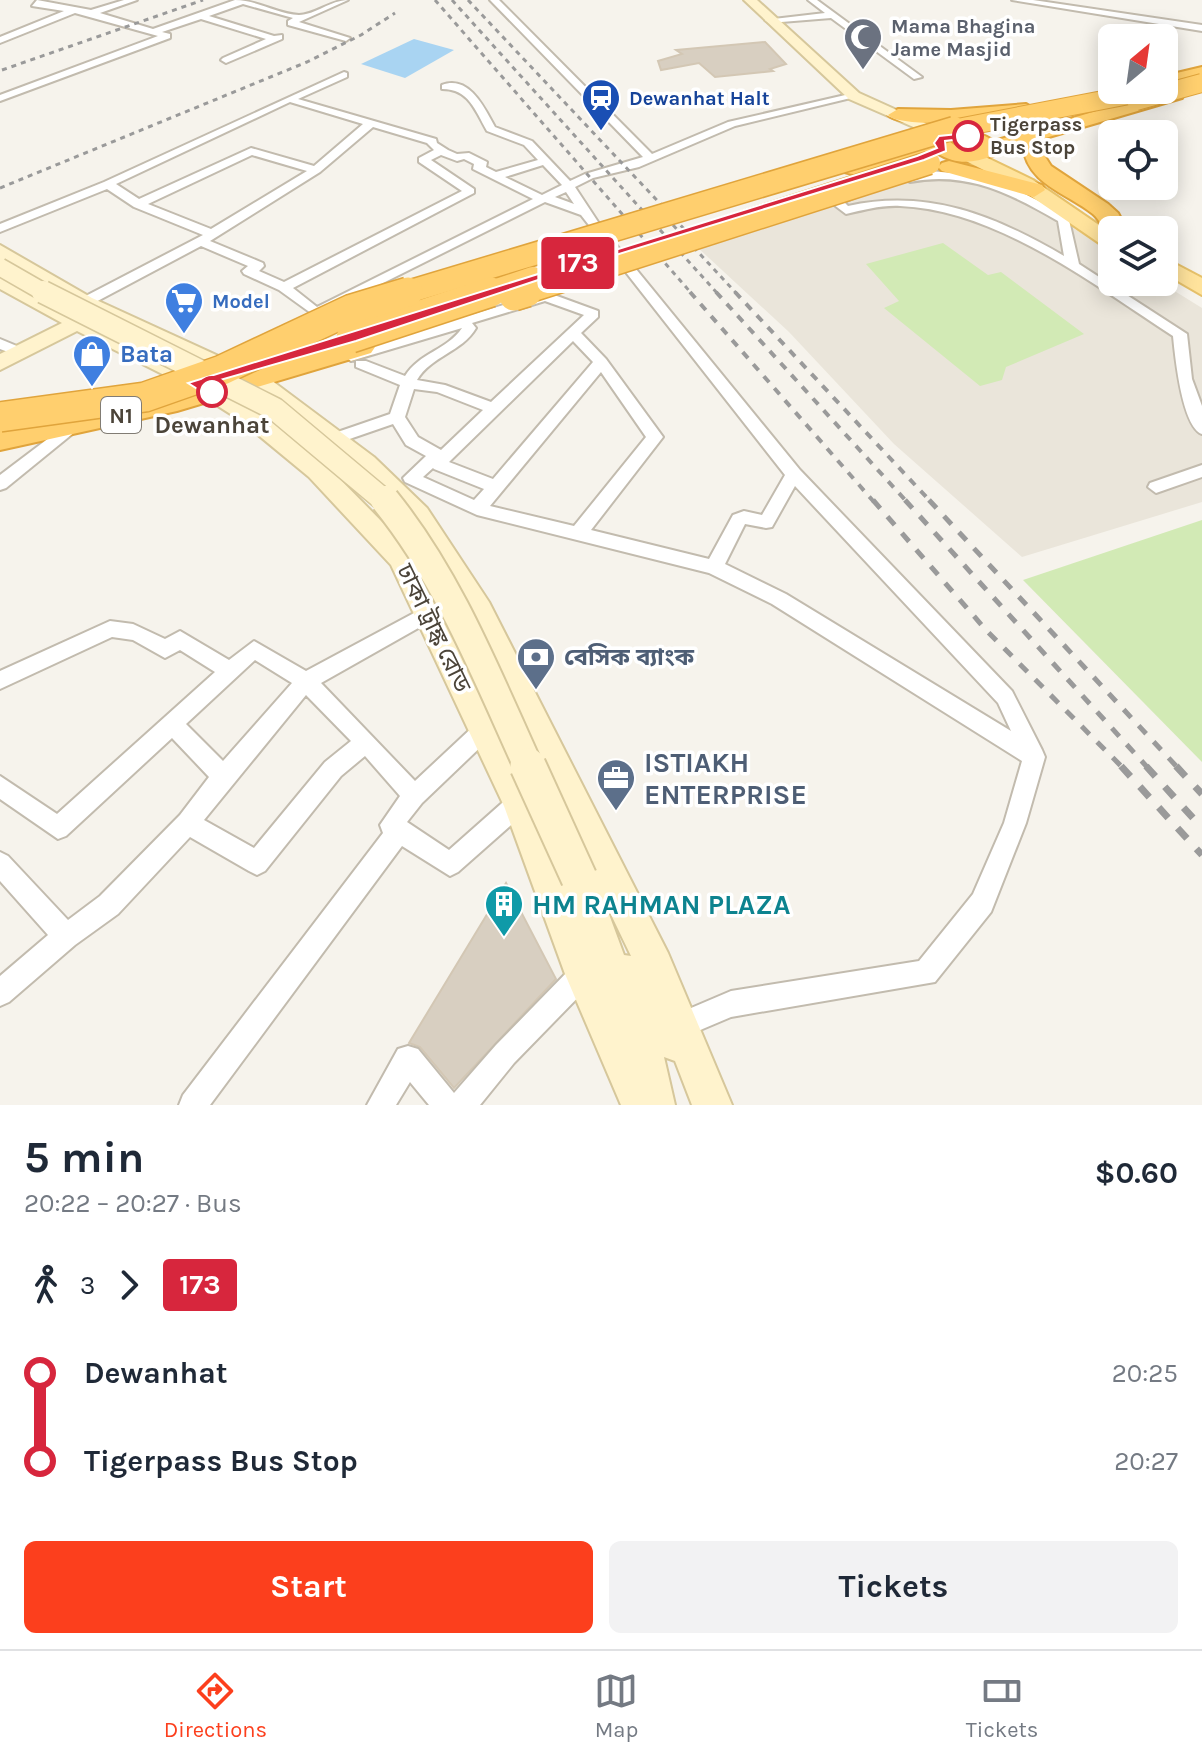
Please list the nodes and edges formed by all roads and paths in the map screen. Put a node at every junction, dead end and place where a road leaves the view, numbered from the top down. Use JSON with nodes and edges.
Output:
{"nodes":[{"id":1,"x":43,"y":0,"type":"edge"},
{"id":2,"x":133,"y":0,"type":"edge"},
{"id":3,"x":240,"y":0,"type":"edge"},
{"id":4,"x":279,"y":0,"type":"edge"},
{"id":5,"x":315,"y":0,"type":"edge"},
{"id":6,"x":344,"y":0,"type":"edge"},
{"id":7,"x":494,"y":0,"type":"edge"},
{"id":8,"x":750,"y":0,"type":"edge"},
{"id":9,"x":812,"y":0,"type":"edge"},
{"id":10,"x":1016,"y":0,"type":"edge"},
{"id":11,"x":332,"y":5,"type":"junction"},
{"id":12,"x":262,"y":7,"type":"junction"},
{"id":13,"x":75,"y":10,"type":"junction"},
{"id":14,"x":91,"y":13,"type":"junction"},
{"id":15,"x":833,"y":15,"type":"junction"},
{"id":16,"x":201,"y":16,"type":"junction"},
{"id":17,"x":769,"y":20,"type":"junction"},
{"id":18,"x":302,"y":22,"type":"junction"},
{"id":19,"x":1202,"y":28,"type":"edge"},
{"id":20,"x":153,"y":32,"type":"junction"},
{"id":21,"x":346,"y":38,"type":"dead end"},
{"id":22,"x":274,"y":39,"type":"junction"},
{"id":23,"x":0,"y":40,"type":"edge"},
{"id":24,"x":226,"y":60,"type":"dead end"},
{"id":25,"x":1202,"y":72,"type":"edge"},
{"id":26,"x":344,"y":75,"type":"dead end"},
{"id":27,"x":917,"y":77,"type":"dead end"},
{"id":28,"x":1178,"y":80,"type":"edge"},
{"id":29,"x":1202,"y":82,"type":"edge"},
{"id":30,"x":1178,"y":84,"type":"edge"},
{"id":31,"x":445,"y":87,"type":"dead end"},
{"id":32,"x":854,"y":96,"type":"junction"},
{"id":33,"x":0,"y":98,"type":"edge"},
{"id":34,"x":1098,"y":98,"type":"edge"},
{"id":35,"x":289,"y":99,"type":"junction"},
{"id":36,"x":1098,"y":101,"type":"edge"},
{"id":37,"x":1075,"y":103,"type":"junction"},
{"id":38,"x":890,"y":114,"type":"junction"},
{"id":39,"x":371,"y":123,"type":"junction"},
{"id":40,"x":1032,"y":137,"type":"junction"},
{"id":41,"x":956,"y":150,"type":"junction"},
{"id":42,"x":440,"y":151,"type":"junction"},
{"id":43,"x":650,"y":158,"type":"junction"},
{"id":44,"x":546,"y":161,"type":"junction"},
{"id":45,"x":849,"y":168,"type":"junction"},
{"id":46,"x":316,"y":170,"type":"junction"},
{"id":47,"x":495,"y":176,"type":"junction"},
{"id":48,"x":108,"y":184,"type":"junction"},
{"id":49,"x":568,"y":185,"type":"junction"},
{"id":50,"x":1034,"y":190,"type":"junction"},
{"id":51,"x":540,"y":198,"type":"junction"},
{"id":52,"x":138,"y":204,"type":"junction"},
{"id":53,"x":583,"y":212,"type":"junction"},
{"id":54,"x":1063,"y":215,"type":"junction"},
{"id":55,"x":1108,"y":216,"type":"edge"},
{"id":56,"x":1098,"y":220,"type":"edge"},
{"id":57,"x":0,"y":228,"type":"edge"},
{"id":58,"x":1098,"y":235,"type":"edge"},
{"id":59,"x":206,"y":237,"type":"junction"},
{"id":60,"x":574,"y":242,"type":"junction"},
{"id":61,"x":0,"y":251,"type":"edge"},
{"id":62,"x":1073,"y":268,"type":"junction"},
{"id":63,"x":1178,"y":273,"type":"edge"},
{"id":64,"x":2,"y":281,"type":"edge"},
{"id":65,"x":1178,"y":285,"type":"edge"},
{"id":66,"x":284,"y":287,"type":"junction"},
{"id":67,"x":1202,"y":288,"type":"edge"},
{"id":68,"x":1202,"y":300,"type":"edge"},
{"id":69,"x":315,"y":312,"type":"junction"},
{"id":70,"x":80,"y":313,"type":"junction"},
{"id":71,"x":464,"y":322,"type":"junction"},
{"id":72,"x":573,"y":333,"type":"junction"},
{"id":73,"x":10,"y":348,"type":"edge"},
{"id":74,"x":358,"y":350,"type":"junction"},
{"id":75,"x":601,"y":362,"type":"junction"},
{"id":76,"x":0,"y":363,"type":"edge"},
{"id":77,"x":230,"y":379,"type":"junction"},
{"id":78,"x":408,"y":383,"type":"junction"},
{"id":79,"x":492,"y":408,"type":"junction"},
{"id":80,"x":397,"y":417,"type":"junction"},
{"id":81,"x":0,"y":419,"type":"edge"},
{"id":82,"x":70,"y":427,"type":"junction"},
{"id":83,"x":1202,"y":429,"type":"edge"},
{"id":84,"x":0,"y":434,"type":"edge"},
{"id":85,"x":335,"y":439,"type":"junction"},
{"id":86,"x":0,"y":440,"type":"edge"},
{"id":87,"x":440,"y":456,"type":"junction"},
{"id":88,"x":1202,"y":471,"type":"edge"},
{"id":89,"x":794,"y":474,"type":"junction"},
{"id":90,"x":0,"y":484,"type":"edge"},
{"id":91,"x":496,"y":487,"type":"junction"},
{"id":92,"x":1156,"y":487,"type":"dead end"},
{"id":93,"x":477,"y":509,"type":"junction"},
{"id":94,"x":579,"y":533,"type":"junction"},
{"id":95,"x":714,"y":567,"type":"junction"},
{"id":96,"x":429,"y":613,"type":"junction"},
{"id":97,"x":230,"y":671,"type":"junction"},
{"id":98,"x":0,"y":680,"type":"edge"},
{"id":99,"x":306,"y":681,"type":"junction"},
{"id":100,"x":172,"y":724,"type":"junction"},
{"id":101,"x":483,"y":731,"type":"junction"},
{"id":102,"x":366,"y":742,"type":"junction"},
{"id":103,"x":1034,"y":757,"type":"junction"},
{"id":104,"x":223,"y":776,"type":"junction"},
{"id":105,"x":0,"y":786,"type":"edge"},
{"id":106,"x":414,"y":796,"type":"junction"},
{"id":107,"x":519,"y":803,"type":"junction"},
{"id":108,"x":188,"y":823,"type":"junction"},
{"id":109,"x":399,"y":831,"type":"junction"},
{"id":110,"x":0,"y":864,"type":"edge"},
{"id":111,"x":583,"y":888,"type":"junction"},
{"id":112,"x":66,"y":936,"type":"junction"},
{"id":113,"x":583,"y":974,"type":"junction"},
{"id":114,"x":0,"y":993,"type":"edge"},
{"id":115,"x":679,"y":1026,"type":"junction"},
{"id":116,"x":705,"y":1089,"type":"edge"},
{"id":117,"x":193,"y":1105,"type":"edge"},
{"id":118,"x":381,"y":1105,"type":"edge"},
{"id":119,"x":447,"y":1105,"type":"edge"},
{"id":120,"x":462,"y":1105,"type":"edge"},
{"id":121,"x":641,"y":1105,"type":"edge"},
{"id":122,"x":655,"y":1105,"type":"edge"}],
"edges":[{"from":1,"to":13,"type":"street"},
{"from":2,"to":14,"type":"street"},
{"from":3,"to":12,"type":"street"},
{"from":3,"to":16,"type":"street"},
{"from":4,"to":12,"type":"street"},
{"from":5,"to":11,"type":"street"},
{"from":6,"to":11,"type":"street"},
{"from":7,"to":43,"type":"street"},
{"from":8,"to":17,"type":"main road"},
{"from":9,"to":15,"type":"street"},
{"from":10,"to":19,"type":"street"},
{"from":11,"to":18,"type":"street"},
{"from":12,"to":18,"type":"street"},
{"from":13,"to":14,"type":"street"},
{"from":13,"to":23,"type":"street"},
{"from":14,"to":20,"type":"street"},
{"from":15,"to":17,"type":"street"},
{"from":15,"to":27,"type":"street"},
{"from":16,"to":20,"type":"street"},
{"from":16,"to":22,"type":"street"},
{"from":17,"to":32,"type":"main road"},
{"from":18,"to":21,"type":"street"},
{"from":18,"to":22,"type":"street"},
{"from":20,"to":33,"type":"street"},
{"from":22,"to":24,"type":"street"},
{"from":25,"to":28,"type":"highway"},
{"from":26,"to":35,"type":"street"},
{"from":29,"to":30,"type":"highway","bridge":true},
{"from":29,"to":40,"type":"highway","number":"N1"},
{"from":29,"to":45,"type":"highway","bridge":true},
{"from":31,"to":44,"type":"street"},
{"from":32,"to":38,"type":"main road"},
{"from":32,"to":43,"type":"street"},
{"from":34,"to":37,"type":"highway","number":"N1"},
{"from":35,"to":39,"type":"street"},
{"from":35,"to":48,"type":"street"},
{"from":36,"to":60,"type":"highway","bridge":true},
{"from":37,"to":38,"type":"highway"},
{"from":37,"to":41,"type":"highway","number":"N1"},
{"from":38,"to":41,"type":"main road"},
{"from":38,"to":60,"type":"highway"},
{"from":39,"to":42,"type":"street"},
{"from":39,"to":46,"type":"street"},
{"from":40,"to":41,"type":"highway","number":"N1"},
{"from":40,"to":55,"type":"highway"},
{"from":41,"to":45,"type":"highway"},
{"from":41,"to":50,"type":"highway"},
{"from":41,"to":50,"type":"main road"},
{"from":41,"to":56,"type":"main road"},
{"from":41,"to":74,"type":"highway","number":"N1","bridge":true},
{"from":42,"to":47,"type":"street"},
{"from":42,"to":66,"type":"street"},
{"from":43,"to":49,"type":"street"},
{"from":44,"to":47,"type":"street"},
{"from":44,"to":49,"type":"street"},
{"from":45,"to":84,"type":"highway"},
{"from":46,"to":52,"type":"street"},
{"from":46,"to":59,"type":"street"},
{"from":47,"to":51,"type":"street"},
{"from":48,"to":52,"type":"street"},
{"from":48,"to":57,"type":"street"},
{"from":49,"to":51,"type":"street"},
{"from":49,"to":53,"type":"street"},
{"from":50,"to":54,"type":"main road"},
{"from":51,"to":53,"type":"street"},
{"from":51,"to":69,"type":"street"},
{"from":52,"to":59,"type":"street"},
{"from":53,"to":89,"type":"street"},
{"from":54,"to":58,"type":"main road"},
{"from":54,"to":62,"type":"street"},
{"from":54,"to":62,"type":"street"},
{"from":59,"to":66,"type":"street"},
{"from":59,"to":70,"type":"street"},
{"from":60,"to":81,"type":"highway","bridge":true},
{"from":61,"to":70,"type":"main road"},
{"from":62,"to":83,"type":"street"},
{"from":63,"to":67,"type":"main road"},
{"from":64,"to":70,"type":"main road","name":"ঢাকা ট্রাঙ্ক রোড"},
{"from":64,"to":111,"type":"main road","name":"ঢাকা ট্রাঙ্ক রোড","bridge":true},
{"from":65,"to":68,"type":"main road"},
{"from":66,"to":69,"type":"street"},
{"from":69,"to":77,"type":"street"},
{"from":70,"to":73,"type":"main road"},
{"from":70,"to":77,"type":"main road","name":"ঢাকা ট্রাঙ্ক রোড"},
{"from":71,"to":72,"type":"street"},
{"from":71,"to":77,"type":"street"},
{"from":71,"to":78,"type":"street"},
{"from":72,"to":75,"type":"street"},
{"from":72,"to":79,"type":"street"},
{"from":73,"to":76,"type":"main road"},
{"from":74,"to":77,"type":"highway","number":"N1"},
{"from":74,"to":78,"type":"street"},
{"from":75,"to":91,"type":"street"},
{"from":75,"to":94,"type":"street"},
{"from":77,"to":81,"type":"highway","number":"N1"},
{"from":77,"to":82,"type":"highway","number":"N1"},
{"from":77,"to":85,"type":"main road"},
{"from":77,"to":96,"type":"main road","name":"ঢাকা ট্রাঙ্ক রোড"},
{"from":78,"to":79,"type":"street"},
{"from":78,"to":80,"type":"street"},
{"from":79,"to":87,"type":"street"},
{"from":80,"to":85,"type":"street"},
{"from":80,"to":87,"type":"street"},
{"from":82,"to":86,"type":"highway","number":"N1"},
{"from":82,"to":90,"type":"street"},
{"from":85,"to":115,"type":"main road"},
{"from":87,"to":91,"type":"street"},
{"from":87,"to":93,"type":"street"},
{"from":88,"to":92,"type":"street"},
{"from":89,"to":95,"type":"street"},
{"from":89,"to":103,"type":"street"},
{"from":91,"to":93,"type":"street"},
{"from":93,"to":94,"type":"street"},
{"from":94,"to":95,"type":"street"},
{"from":95,"to":103,"type":"street"},
{"from":96,"to":99,"type":"street"},
{"from":96,"to":101,"type":"main road","name":"ঢাকা ট্রাঙ্ক রোড"},
{"from":97,"to":98,"type":"street"},
{"from":97,"to":99,"type":"street"},
{"from":97,"to":100,"type":"street"},
{"from":99,"to":102,"type":"street"},
{"from":99,"to":104,"type":"street"},
{"from":100,"to":104,"type":"street"},
{"from":100,"to":105,"type":"street"},
{"from":101,"to":106,"type":"street"},
{"from":101,"to":107,"type":"main road","name":"ঢাকা ট্রাঙ্ক রোড"},
{"from":102,"to":106,"type":"street"},
{"from":102,"to":108,"type":"street"},
{"from":103,"to":115,"type":"street"},
{"from":104,"to":108,"type":"street"},
{"from":106,"to":109,"type":"street"},
{"from":107,"to":109,"type":"street"},
{"from":107,"to":113,"type":"main road","name":"ঢাকা ট্রাঙ্ক রোড"},
{"from":108,"to":112,"type":"street"},
{"from":109,"to":117,"type":"street"},
{"from":110,"to":112,"type":"street"},
{"from":111,"to":116,"type":"main road","name":"ঢাকা ট্রাঙ্ক রোড"},
{"from":111,"to":122,"type":"main road","name":"ঢাকা ট্রাঙ্ক রোড"},
{"from":112,"to":114,"type":"street"},
{"from":113,"to":120,"type":"street"},
{"from":113,"to":121,"type":"main road","name":"ঢাকা ট্রাঙ্ক রোড"},
{"from":115,"to":116,"type":"main road"},
{"from":118,"to":119,"type":"street"}]}
